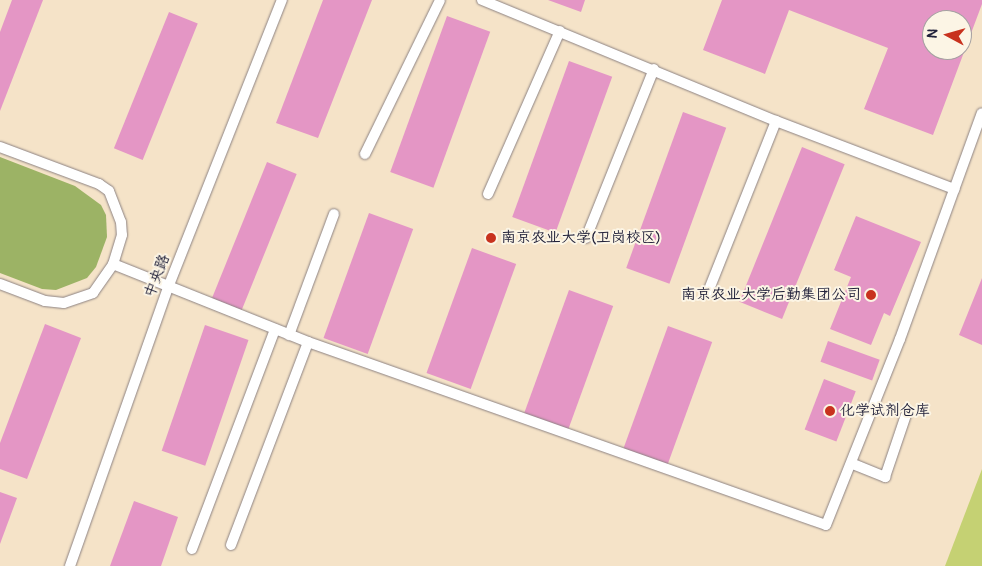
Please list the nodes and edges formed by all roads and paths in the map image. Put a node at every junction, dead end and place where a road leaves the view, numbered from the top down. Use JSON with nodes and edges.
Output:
{"nodes":[{"id":1,"x":282,"y":0,"type":"edge"},
{"id":2,"x":440,"y":0,"type":"edge"},
{"id":3,"x":482,"y":0,"type":"edge"},
{"id":4,"x":560,"y":31,"type":"junction"},
{"id":5,"x":654,"y":69,"type":"junction"},
{"id":6,"x":982,"y":113,"type":"edge"},
{"id":7,"x":776,"y":121,"type":"junction"},
{"id":8,"x":0,"y":147,"type":"edge"},
{"id":9,"x":365,"y":154,"type":"dead end"},
{"id":10,"x":954,"y":190,"type":"junction"},
{"id":11,"x":488,"y":194,"type":"dead end"},
{"id":12,"x":334,"y":214,"type":"dead end"},
{"id":13,"x":586,"y":238,"type":"dead end"},
{"id":14,"x":113,"y":264,"type":"junction"},
{"id":15,"x":0,"y":284,"type":"edge"},
{"id":16,"x":169,"y":285,"type":"junction"},
{"id":17,"x":708,"y":292,"type":"dead end"},
{"id":18,"x":275,"y":329,"type":"junction"},
{"id":19,"x":289,"y":335,"type":"junction"},
{"id":20,"x":308,"y":342,"type":"junction"},
{"id":21,"x":906,"y":415,"type":"dead end"},
{"id":22,"x":853,"y":464,"type":"junction"},
{"id":23,"x":231,"y":545,"type":"dead end"},
{"id":24,"x":192,"y":549,"type":"dead end"},
{"id":25,"x":70,"y":566,"type":"edge"}],
"edges":[{"from":1,"to":16,"type":"lane","name":"中央路"},
{"from":2,"to":9,"type":"lane"},
{"from":3,"to":4,"type":"lane"},
{"from":4,"to":5,"type":"lane"},
{"from":4,"to":11,"type":"lane"},
{"from":5,"to":7,"type":"lane"},
{"from":5,"to":13,"type":"lane"},
{"from":6,"to":10,"type":"lane"},
{"from":7,"to":10,"type":"lane"},
{"from":7,"to":17,"type":"lane"},
{"from":8,"to":14,"type":"lane"},
{"from":10,"to":22,"type":"lane"},
{"from":12,"to":19,"type":"lane"},
{"from":14,"to":15,"type":"lane"},
{"from":14,"to":16,"type":"lane"},
{"from":16,"to":18,"type":"lane"},
{"from":16,"to":25,"type":"lane","name":"中央路"},
{"from":18,"to":19,"type":"lane"},
{"from":18,"to":24,"type":"lane"},
{"from":19,"to":20,"type":"lane"},
{"from":20,"to":22,"type":"lane"},
{"from":20,"to":23,"type":"lane"},
{"from":21,"to":22,"type":"lane"}]}
